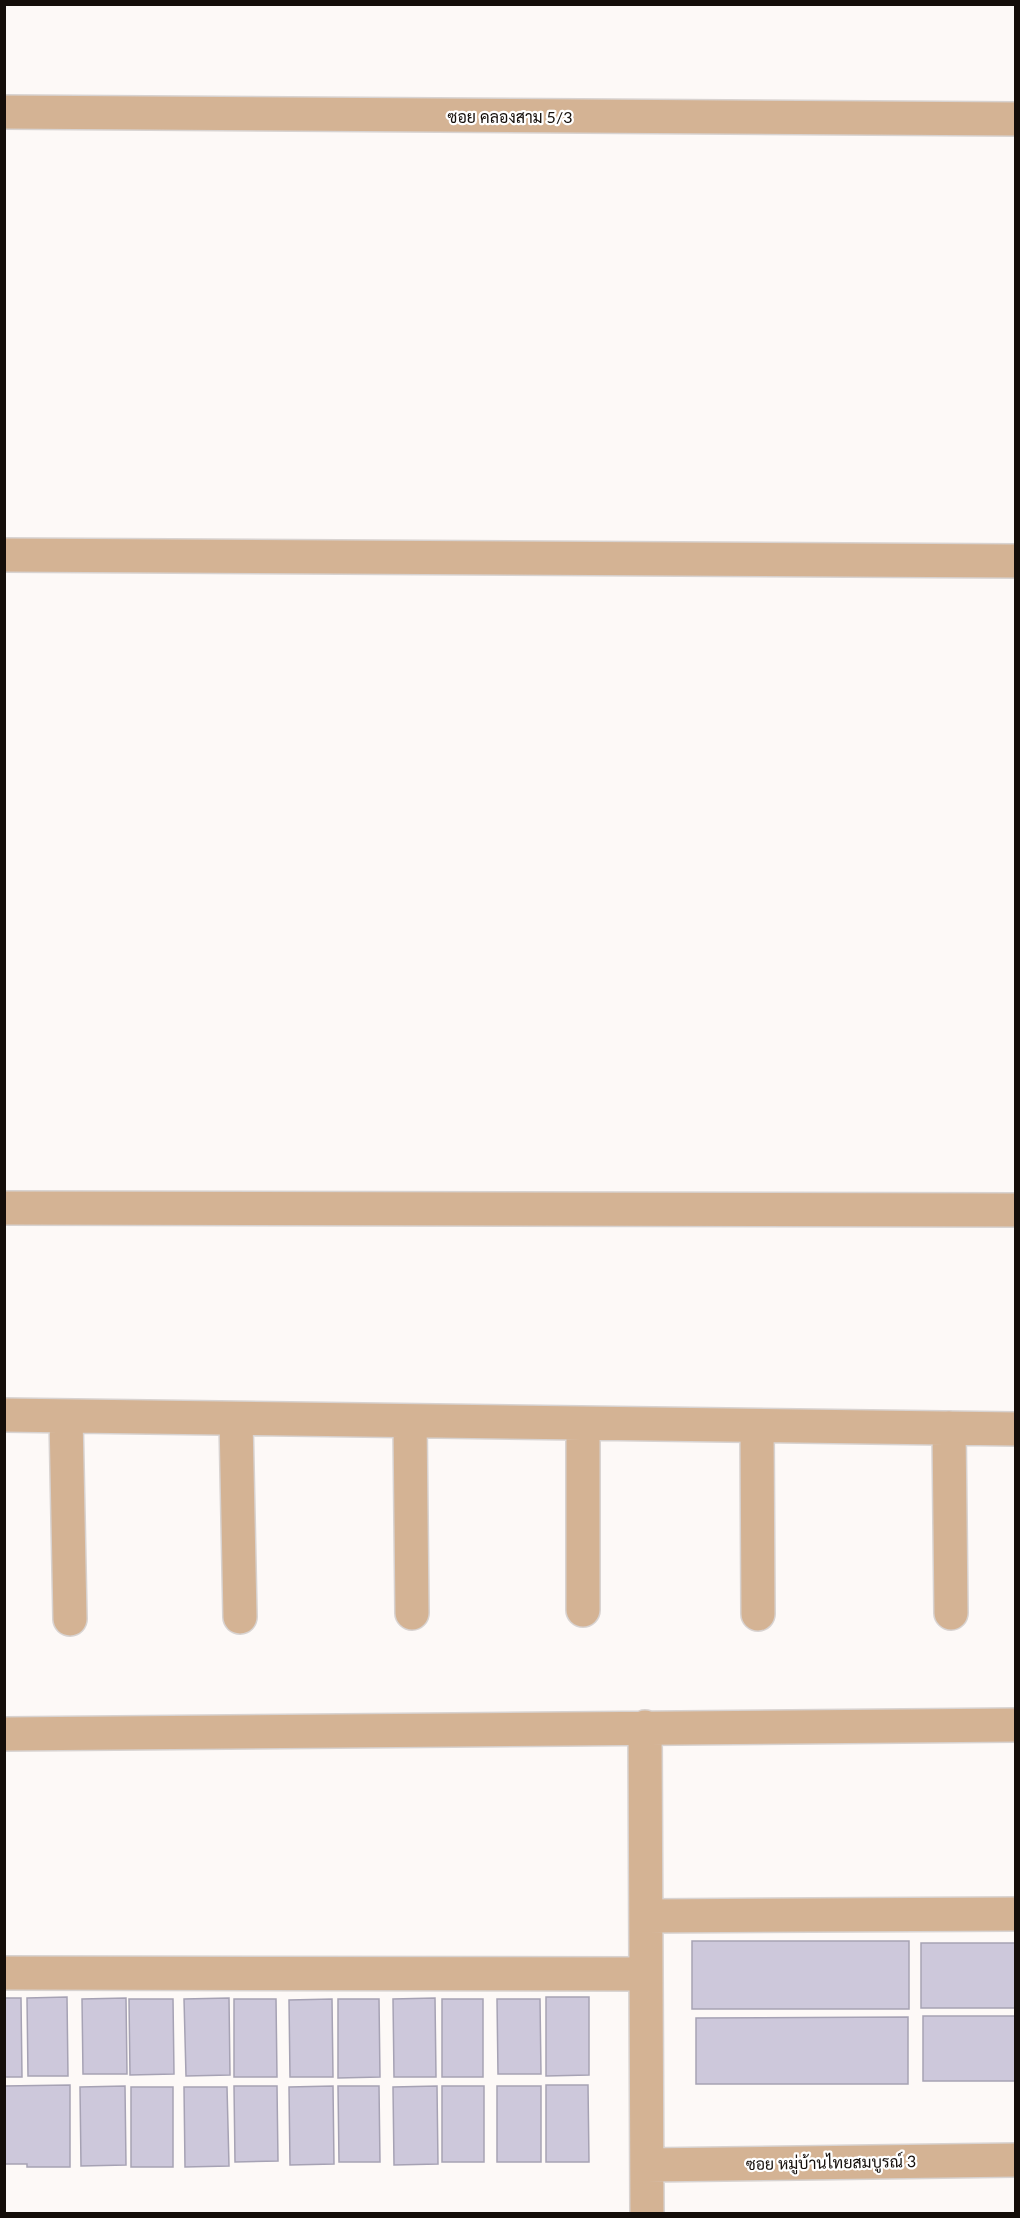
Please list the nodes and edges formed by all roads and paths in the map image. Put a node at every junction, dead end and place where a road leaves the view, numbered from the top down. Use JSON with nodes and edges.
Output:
{"nodes":[{"id":1,"x":4,"y":112,"type":"edge"},
{"id":2,"x":1016,"y":119,"type":"edge"},
{"id":3,"x":4,"y":555,"type":"edge"},
{"id":4,"x":1016,"y":561,"type":"edge"},
{"id":5,"x":4,"y":1208,"type":"edge"},
{"id":6,"x":1016,"y":1210,"type":"edge"},
{"id":7,"x":4,"y":1415,"type":"edge"},
{"id":8,"x":66,"y":1416,"type":"junction"},
{"id":9,"x":236,"y":1419,"type":"junction"},
{"id":10,"x":410,"y":1422,"type":"junction"},
{"id":11,"x":583,"y":1424,"type":"junction"},
{"id":12,"x":757,"y":1426,"type":"junction"},
{"id":13,"x":949,"y":1428,"type":"junction"},
{"id":14,"x":1016,"y":1429,"type":"edge"},
{"id":15,"x":583,"y":1610,"type":"dead end"},
{"id":16,"x":412,"y":1613,"type":"dead end"},
{"id":17,"x":951,"y":1613,"type":"dead end"},
{"id":18,"x":758,"y":1614,"type":"dead end"},
{"id":19,"x":240,"y":1617,"type":"dead end"},
{"id":20,"x":70,"y":1619,"type":"dead end"},
{"id":21,"x":1016,"y":1725,"type":"edge"},
{"id":22,"x":645,"y":1727,"type":"junction"},
{"id":23,"x":4,"y":1734,"type":"edge"},
{"id":24,"x":1016,"y":1914,"type":"edge"},
{"id":25,"x":646,"y":1916,"type":"junction"},
{"id":26,"x":4,"y":1973,"type":"edge"},
{"id":27,"x":646,"y":1974,"type":"junction"},
{"id":28,"x":1016,"y":2160,"type":"edge"},
{"id":29,"x":647,"y":2165,"type":"junction"},
{"id":30,"x":647,"y":2214,"type":"edge"}],
"edges":[{"from":1,"to":2,"type":"street","name":"ซอย คลองสาม 5/3"},
{"from":3,"to":4,"type":"street"},
{"from":5,"to":6,"type":"street"},
{"from":7,"to":8,"type":"street"},
{"from":8,"to":9,"type":"street"},
{"from":8,"to":20,"type":"street"},
{"from":9,"to":10,"type":"street"},
{"from":9,"to":19,"type":"street"},
{"from":10,"to":11,"type":"street"},
{"from":10,"to":16,"type":"street"},
{"from":11,"to":12,"type":"street"},
{"from":11,"to":15,"type":"street"},
{"from":12,"to":13,"type":"street"},
{"from":12,"to":18,"type":"street"},
{"from":13,"to":14,"type":"street"},
{"from":13,"to":17,"type":"street"},
{"from":21,"to":22,"type":"street"},
{"from":22,"to":23,"type":"street"},
{"from":22,"to":25,"type":"street"},
{"from":24,"to":25,"type":"street"},
{"from":25,"to":27,"type":"street"},
{"from":26,"to":27,"type":"street"},
{"from":27,"to":29,"type":"street"},
{"from":28,"to":29,"type":"street","name":"ซอย หมู่บ้านไทยสมบูรณ์ 3"},
{"from":29,"to":30,"type":"street"}]}
